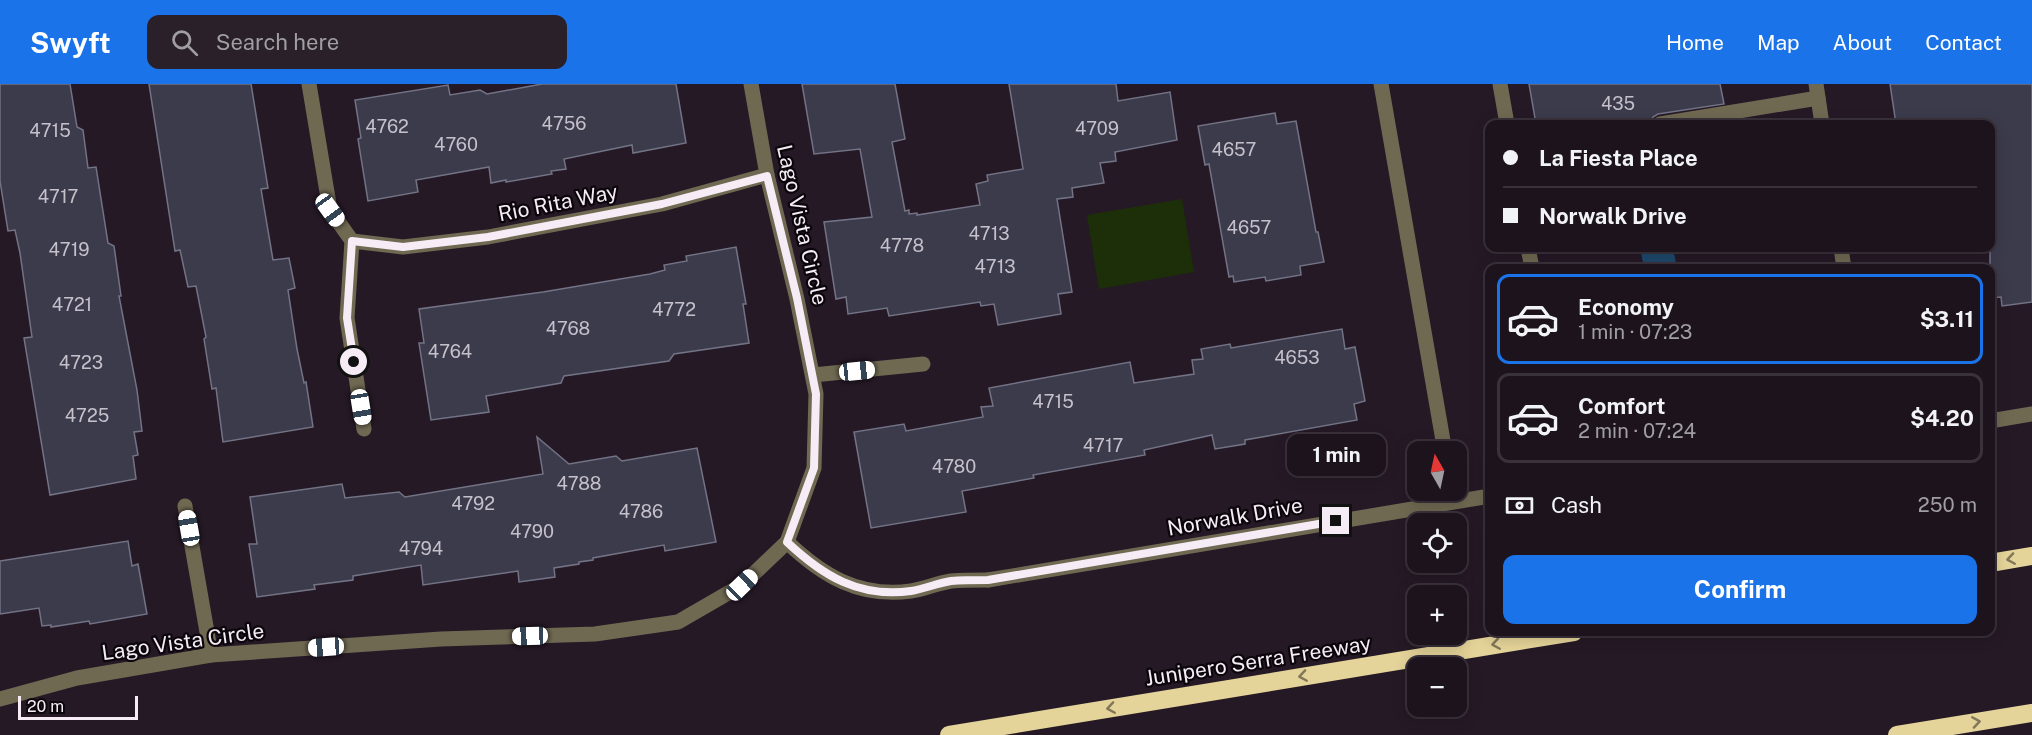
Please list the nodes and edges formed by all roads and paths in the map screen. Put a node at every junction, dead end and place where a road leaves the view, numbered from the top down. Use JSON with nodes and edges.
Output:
{"nodes":[{"id":1,"x":309,"y":84,"type":"edge"},
{"id":2,"x":751,"y":84,"type":"edge"},
{"id":3,"x":1382,"y":84,"type":"edge"},
{"id":4,"x":1500,"y":84,"type":"edge"},
{"id":5,"x":1817,"y":91,"type":"edge"},
{"id":6,"x":1506,"y":120,"type":"edge"},
{"id":7,"x":1679,"y":120,"type":"edge"},
{"id":8,"x":1821,"y":120,"type":"edge"},
{"id":9,"x":767,"y":176,"type":"junction"},
{"id":10,"x":352,"y":241,"type":"junction"},
{"id":11,"x":923,"y":364,"type":"dead end"},
{"id":12,"x":813,"y":375,"type":"junction"},
{"id":13,"x":2032,"y":414,"type":"edge"},
{"id":14,"x":1995,"y":420,"type":"edge"},
{"id":15,"x":364,"y":429,"type":"dead end"},
{"id":16,"x":1443,"y":441,"type":"edge"},
{"id":17,"x":1467,"y":496,"type":"edge"},
{"id":18,"x":1485,"y":496,"type":"edge"},
{"id":19,"x":1423,"y":501,"type":"edge"},
{"id":20,"x":185,"y":506,"type":"dead end"},
{"id":21,"x":787,"y":542,"type":"junction"},
{"id":22,"x":2032,"y":556,"type":"edge"},
{"id":23,"x":1995,"y":561,"type":"edge"},
{"id":24,"x":1550,"y":636,"type":"edge"},
{"id":25,"x":211,"y":655,"type":"junction"},
{"id":26,"x":0,"y":699,"type":"edge"},
{"id":27,"x":2032,"y":713,"type":"edge"},
{"id":28,"x":949,"y":735,"type":"edge"},
{"id":29,"x":1898,"y":735,"type":"edge"}],
"edges":[{"from":1,"to":10,"type":"street"},
{"from":2,"to":9,"type":"street","name":"Lago Vista Circle"},
{"from":3,"to":16,"type":"street"},
{"from":4,"to":6,"type":"street"},
{"from":5,"to":7,"type":"street"},
{"from":5,"to":8,"type":"street"},
{"from":9,"to":10,"type":"street","name":"Rio Rita Way"},
{"from":9,"to":12,"type":"street","name":"Lago Vista Circle"},
{"from":10,"to":15,"type":"street"},
{"from":11,"to":12,"type":"street"},
{"from":12,"to":21,"type":"street","name":"Lago Vista Circle"},
{"from":13,"to":14,"type":"street"},
{"from":17,"to":18,"type":"street","name":"Norwalk Drive"},
{"from":19,"to":21,"type":"street","name":"Norwalk Drive"},
{"from":20,"to":25,"type":"street"},
{"from":21,"to":25,"type":"street","name":"Lago Vista Circle"},
{"from":22,"to":23,"type":"highway","one_way":true},
{"from":24,"to":28,"type":"highway","name":"Junipero Serra Freeway","one_way":true},
{"from":25,"to":26,"type":"street","name":"Lago Vista Circle"},
{"from":29,"to":27,"type":"highway","one_way":true}]}
